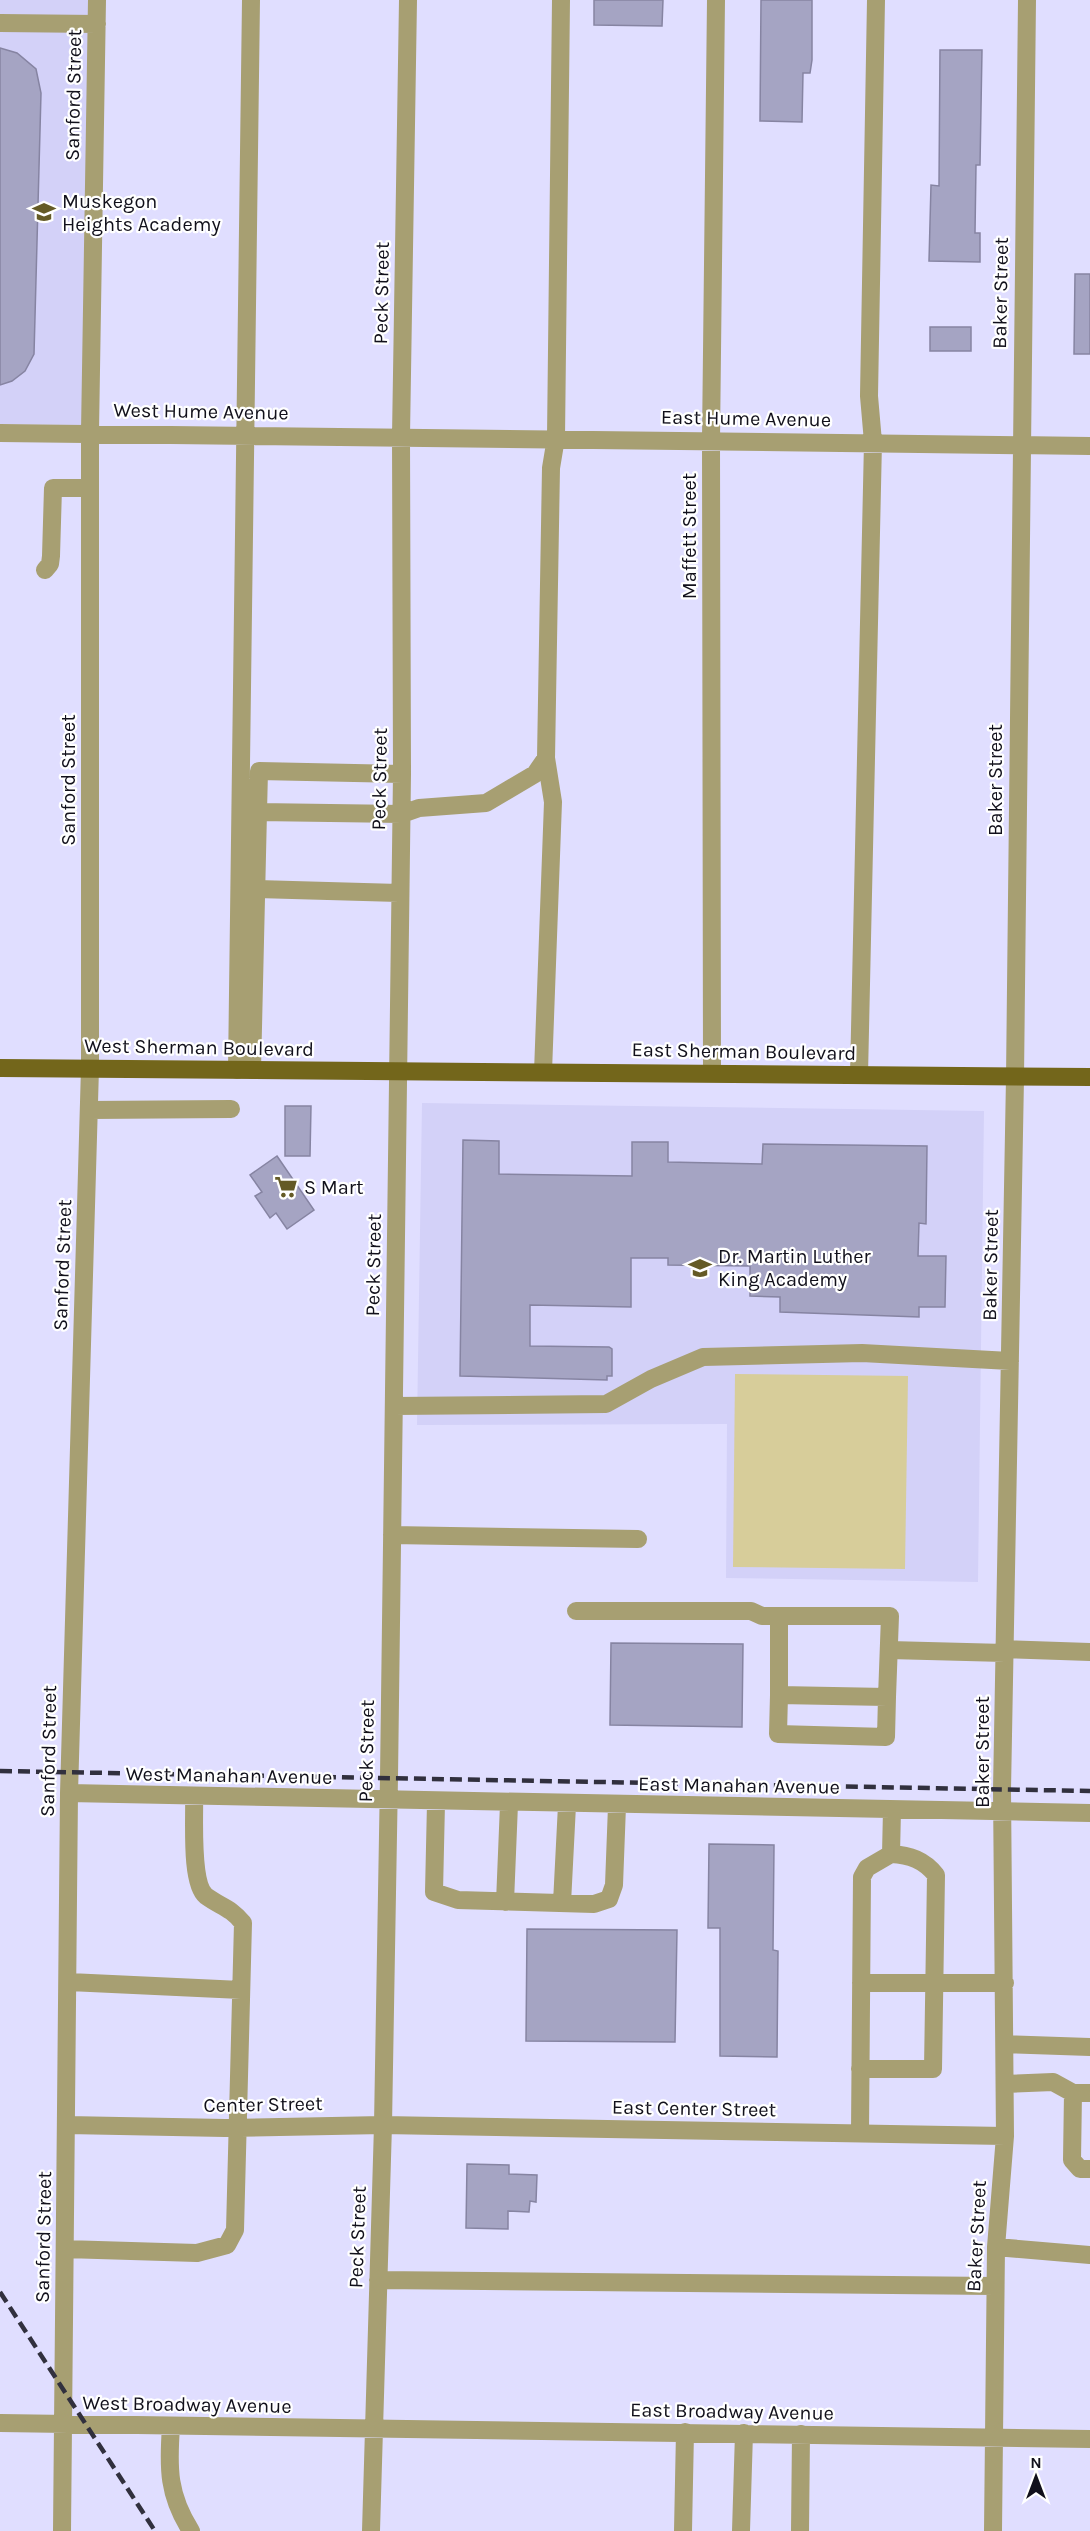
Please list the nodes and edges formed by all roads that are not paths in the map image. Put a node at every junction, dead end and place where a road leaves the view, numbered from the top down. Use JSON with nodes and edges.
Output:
{"nodes":[{"id":1,"x":97,"y":0,"type":"edge"},
{"id":2,"x":251,"y":0,"type":"edge"},
{"id":3,"x":408,"y":0,"type":"edge"},
{"id":4,"x":561,"y":0,"type":"edge"},
{"id":5,"x":716,"y":0,"type":"edge"},
{"id":6,"x":876,"y":0,"type":"edge"},
{"id":7,"x":1027,"y":0,"type":"edge"},
{"id":8,"x":0,"y":23,"type":"edge"},
{"id":9,"x":97,"y":24,"type":"junction"},
{"id":10,"x":90,"y":432,"type":"junction"},
{"id":11,"x":0,"y":433,"type":"edge"},
{"id":12,"x":247,"y":434,"type":"junction"},
{"id":13,"x":401,"y":436,"type":"junction"},
{"id":14,"x":556,"y":438,"type":"junction"},
{"id":15,"x":711,"y":440,"type":"junction"},
{"id":16,"x":873,"y":442,"type":"junction"},
{"id":17,"x":1020,"y":445,"type":"junction"},
{"id":18,"x":1090,"y":446,"type":"edge"},
{"id":19,"x":90,"y":488,"type":"junction"},
{"id":20,"x":45,"y":570,"type":"dead end"},
{"id":21,"x":546,"y":758,"type":"junction"},
{"id":22,"x":402,"y":774,"type":"junction"},
{"id":23,"x":258,"y":812,"type":"junction"},
{"id":24,"x":402,"y":814,"type":"junction"},
{"id":25,"x":257,"y":890,"type":"junction"},
{"id":26,"x":399,"y":893,"type":"junction"},
{"id":27,"x":0,"y":1068,"type":"edge"},
{"id":28,"x":90,"y":1068,"type":"junction"},
{"id":29,"x":244,"y":1070,"type":"junction"},
{"id":30,"x":398,"y":1072,"type":"junction"},
{"id":31,"x":543,"y":1072,"type":"junction"},
{"id":32,"x":712,"y":1073,"type":"junction"},
{"id":33,"x":859,"y":1075,"type":"junction"},
{"id":34,"x":1090,"y":1077,"type":"edge"},
{"id":35,"x":1016,"y":1078,"type":"junction"},
{"id":36,"x":231,"y":1109,"type":"dead end"},
{"id":37,"x":89,"y":1110,"type":"junction"},
{"id":38,"x":1010,"y":1361,"type":"junction"},
{"id":39,"x":394,"y":1406,"type":"junction"},
{"id":40,"x":392,"y":1535,"type":"junction"},
{"id":41,"x":638,"y":1539,"type":"dead end"},
{"id":42,"x":576,"y":1611,"type":"dead end"},
{"id":43,"x":779,"y":1616,"type":"junction"},
{"id":44,"x":889,"y":1650,"type":"junction"},
{"id":45,"x":1005,"y":1651,"type":"junction"},
{"id":46,"x":1090,"y":1652,"type":"edge"},
{"id":47,"x":779,"y":1695,"type":"junction"},
{"id":48,"x":887,"y":1697,"type":"junction"},
{"id":49,"x":69,"y":1793,"type":"junction"},
{"id":50,"x":195,"y":1796,"type":"junction"},
{"id":51,"x":388,"y":1802,"type":"junction"},
{"id":52,"x":436,"y":1803,"type":"junction"},
{"id":53,"x":509,"y":1804,"type":"junction"},
{"id":54,"x":567,"y":1804,"type":"junction"},
{"id":55,"x":617,"y":1806,"type":"junction"},
{"id":56,"x":891,"y":1810,"type":"junction"},
{"id":57,"x":1004,"y":1812,"type":"junction"},
{"id":58,"x":1090,"y":1813,"type":"edge"},
{"id":59,"x":891,"y":1854,"type":"junction"},
{"id":60,"x":505,"y":1902,"type":"junction"},
{"id":61,"x":562,"y":1903,"type":"junction"},
{"id":62,"x":69,"y":1982,"type":"junction"},
{"id":63,"x":861,"y":1983,"type":"junction"},
{"id":64,"x":935,"y":1983,"type":"junction"},
{"id":65,"x":1005,"y":1983,"type":"junction"},
{"id":66,"x":241,"y":1990,"type":"junction"},
{"id":67,"x":1005,"y":2044,"type":"junction"},
{"id":68,"x":1090,"y":2047,"type":"edge"},
{"id":69,"x":860,"y":2069,"type":"junction"},
{"id":70,"x":1005,"y":2084,"type":"junction"},
{"id":71,"x":1082,"y":2093,"type":"edge"},
{"id":72,"x":383,"y":2125,"type":"junction"},
{"id":73,"x":67,"y":2126,"type":"junction"},
{"id":74,"x":236,"y":2127,"type":"junction"},
{"id":75,"x":860,"y":2133,"type":"junction"},
{"id":76,"x":1005,"y":2136,"type":"junction"},
{"id":77,"x":1090,"y":2169,"type":"edge"},
{"id":78,"x":996,"y":2247,"type":"junction"},
{"id":79,"x":65,"y":2249,"type":"junction"},
{"id":80,"x":1090,"y":2255,"type":"edge"},
{"id":81,"x":378,"y":2280,"type":"junction"},
{"id":82,"x":995,"y":2286,"type":"junction"},
{"id":83,"x":0,"y":2423,"type":"edge"},
{"id":84,"x":63,"y":2424,"type":"junction"},
{"id":85,"x":171,"y":2427,"type":"junction"},
{"id":86,"x":373,"y":2429,"type":"junction"},
{"id":87,"x":685,"y":2432,"type":"junction"},
{"id":88,"x":744,"y":2433,"type":"junction"},
{"id":89,"x":801,"y":2434,"type":"junction"},
{"id":90,"x":992,"y":2438,"type":"junction"},
{"id":91,"x":1090,"y":2439,"type":"edge"},
{"id":92,"x":62,"y":2531,"type":"edge"},
{"id":93,"x":191,"y":2531,"type":"edge"},
{"id":94,"x":371,"y":2531,"type":"edge"},
{"id":95,"x":682,"y":2531,"type":"edge"},
{"id":96,"x":741,"y":2531,"type":"edge"},
{"id":97,"x":800,"y":2531,"type":"edge"},
{"id":98,"x":993,"y":2531,"type":"edge"}],
"edges":[{"from":1,"to":9,"type":"street","name":"Sanford Street"},
{"from":2,"to":12,"type":"street"},
{"from":3,"to":13,"type":"street","name":"Peck Street"},
{"from":4,"to":14,"type":"street"},
{"from":5,"to":15,"type":"street","name":"Maffett Street"},
{"from":6,"to":16,"type":"street"},
{"from":7,"to":17,"type":"street","name":"Baker Street"},
{"from":8,"to":9,"type":"street"},
{"from":9,"to":10,"type":"street","name":"Sanford Street"},
{"from":10,"to":11,"type":"street","name":"West Hume Avenue"},
{"from":10,"to":12,"type":"street","name":"West Hume Avenue"},
{"from":10,"to":19,"type":"street","name":"Sanford Street"},
{"from":12,"to":13,"type":"street","name":"West Hume Avenue"},
{"from":12,"to":29,"type":"street"},
{"from":13,"to":14,"type":"street","name":"East Hume Avenue"},
{"from":13,"to":22,"type":"street","name":"Peck Street"},
{"from":14,"to":15,"type":"street","name":"East Hume Avenue"},
{"from":14,"to":21,"type":"street"},
{"from":15,"to":16,"type":"street","name":"East Hume Avenue"},
{"from":15,"to":32,"type":"street","name":"Maffett Street"},
{"from":16,"to":17,"type":"street","name":"East Hume Avenue"},
{"from":16,"to":33,"type":"street"},
{"from":17,"to":18,"type":"street","name":"East Hume Avenue"},
{"from":17,"to":35,"type":"street","name":"Baker Street"},
{"from":19,"to":20,"type":"street"},
{"from":19,"to":28,"type":"street","name":"Sanford Street"},
{"from":21,"to":24,"type":"street"},
{"from":21,"to":31,"type":"street"},
{"from":22,"to":23,"type":"street"},
{"from":22,"to":24,"type":"street","name":"Peck Street"},
{"from":23,"to":24,"type":"street"},
{"from":23,"to":25,"type":"street"},
{"from":24,"to":26,"type":"street","name":"Peck Street"},
{"from":25,"to":26,"type":"street"},
{"from":25,"to":29,"type":"street"},
{"from":26,"to":30,"type":"street","name":"Peck Street"},
{"from":27,"to":28,"type":"main road","name":"West Sherman Boulevard"},
{"from":28,"to":29,"type":"main road","name":"West Sherman Boulevard"},
{"from":28,"to":37,"type":"street","name":"Sanford Street"},
{"from":29,"to":30,"type":"main road","name":"West Sherman Boulevard"},
{"from":30,"to":31,"type":"main road","name":"East Sherman Boulevard"},
{"from":30,"to":39,"type":"street","name":"Peck Street"},
{"from":31,"to":32,"type":"main road","name":"East Sherman Boulevard"},
{"from":32,"to":33,"type":"main road","name":"East Sherman Boulevard"},
{"from":33,"to":35,"type":"main road","name":"East Sherman Boulevard"},
{"from":34,"to":35,"type":"main road","name":"East Sherman Boulevard"},
{"from":35,"to":38,"type":"street","name":"Baker Street"},
{"from":36,"to":37,"type":"street"},
{"from":37,"to":49,"type":"street","name":"Sanford Street"},
{"from":38,"to":39,"type":"street"},
{"from":38,"to":45,"type":"street","name":"Baker Street"},
{"from":39,"to":40,"type":"street","name":"Peck Street"},
{"from":40,"to":41,"type":"street"},
{"from":40,"to":51,"type":"street","name":"Peck Street"},
{"from":42,"to":43,"type":"street"},
{"from":43,"to":44,"type":"street"},
{"from":43,"to":47,"type":"street"},
{"from":44,"to":45,"type":"street"},
{"from":44,"to":48,"type":"street"},
{"from":45,"to":46,"type":"street"},
{"from":45,"to":57,"type":"street","name":"Baker Street"},
{"from":47,"to":48,"type":"street"},
{"from":47,"to":48,"type":"street"},
{"from":49,"to":50,"type":"street","name":"West Manahan Avenue"},
{"from":49,"to":62,"type":"street","name":"Sanford Street"},
{"from":50,"to":51,"type":"street","name":"West Manahan Avenue"},
{"from":50,"to":66,"type":"street"},
{"from":51,"to":52,"type":"street","name":"East Manahan Avenue"},
{"from":51,"to":72,"type":"street","name":"Peck Street"},
{"from":52,"to":53,"type":"street","name":"East Manahan Avenue"},
{"from":52,"to":60,"type":"street"},
{"from":53,"to":54,"type":"street","name":"East Manahan Avenue"},
{"from":53,"to":60,"type":"street"},
{"from":54,"to":55,"type":"street","name":"East Manahan Avenue"},
{"from":54,"to":61,"type":"street"},
{"from":55,"to":56,"type":"street","name":"East Manahan Avenue"},
{"from":55,"to":61,"type":"street"},
{"from":56,"to":57,"type":"street","name":"East Manahan Avenue"},
{"from":56,"to":59,"type":"street"},
{"from":57,"to":58,"type":"street","name":"East Manahan Avenue"},
{"from":57,"to":65,"type":"street","name":"Baker Street"},
{"from":59,"to":63,"type":"street"},
{"from":59,"to":64,"type":"street"},
{"from":60,"to":61,"type":"street"},
{"from":62,"to":66,"type":"street"},
{"from":62,"to":73,"type":"street","name":"Sanford Street"},
{"from":63,"to":64,"type":"street"},
{"from":63,"to":69,"type":"street"},
{"from":64,"to":65,"type":"street"},
{"from":64,"to":69,"type":"street"},
{"from":65,"to":67,"type":"street","name":"Baker Street"},
{"from":66,"to":74,"type":"street"},
{"from":67,"to":68,"type":"street"},
{"from":67,"to":70,"type":"street","name":"Baker Street"},
{"from":69,"to":75,"type":"street"},
{"from":70,"to":71,"type":"street"},
{"from":70,"to":76,"type":"street","name":"Baker Street"},
{"from":71,"to":77,"type":"street"},
{"from":72,"to":74,"type":"street","name":"Center Street"},
{"from":72,"to":75,"type":"street","name":"East Center Street"},
{"from":72,"to":81,"type":"street","name":"Peck Street"},
{"from":73,"to":74,"type":"street","name":"Center Street"},
{"from":73,"to":79,"type":"street","name":"Sanford Street"},
{"from":74,"to":79,"type":"street"},
{"from":75,"to":76,"type":"street","name":"East Center Street"},
{"from":76,"to":78,"type":"street","name":"Baker Street"},
{"from":78,"to":80,"type":"street"},
{"from":78,"to":82,"type":"street","name":"Baker Street"},
{"from":79,"to":84,"type":"street","name":"Sanford Street"},
{"from":81,"to":82,"type":"street"},
{"from":81,"to":86,"type":"street","name":"Peck Street"},
{"from":82,"to":90,"type":"street","name":"Baker Street"},
{"from":83,"to":84,"type":"street","name":"West Broadway Avenue"},
{"from":84,"to":85,"type":"street","name":"West Broadway Avenue"},
{"from":84,"to":92,"type":"street","name":"Sanford Street"},
{"from":85,"to":86,"type":"street","name":"West Broadway Avenue"},
{"from":85,"to":93,"type":"street"},
{"from":86,"to":87,"type":"street","name":"East Broadway Avenue"},
{"from":86,"to":94,"type":"street","name":"Peck Street"},
{"from":87,"to":88,"type":"street","name":"East Broadway Avenue"},
{"from":87,"to":95,"type":"street"},
{"from":88,"to":89,"type":"street","name":"East Broadway Avenue"},
{"from":88,"to":96,"type":"street"},
{"from":89,"to":90,"type":"street","name":"East Broadway Avenue"},
{"from":89,"to":97,"type":"street"},
{"from":90,"to":91,"type":"street","name":"East Broadway Avenue"},
{"from":90,"to":98,"type":"street","name":"Baker Street"}]}
